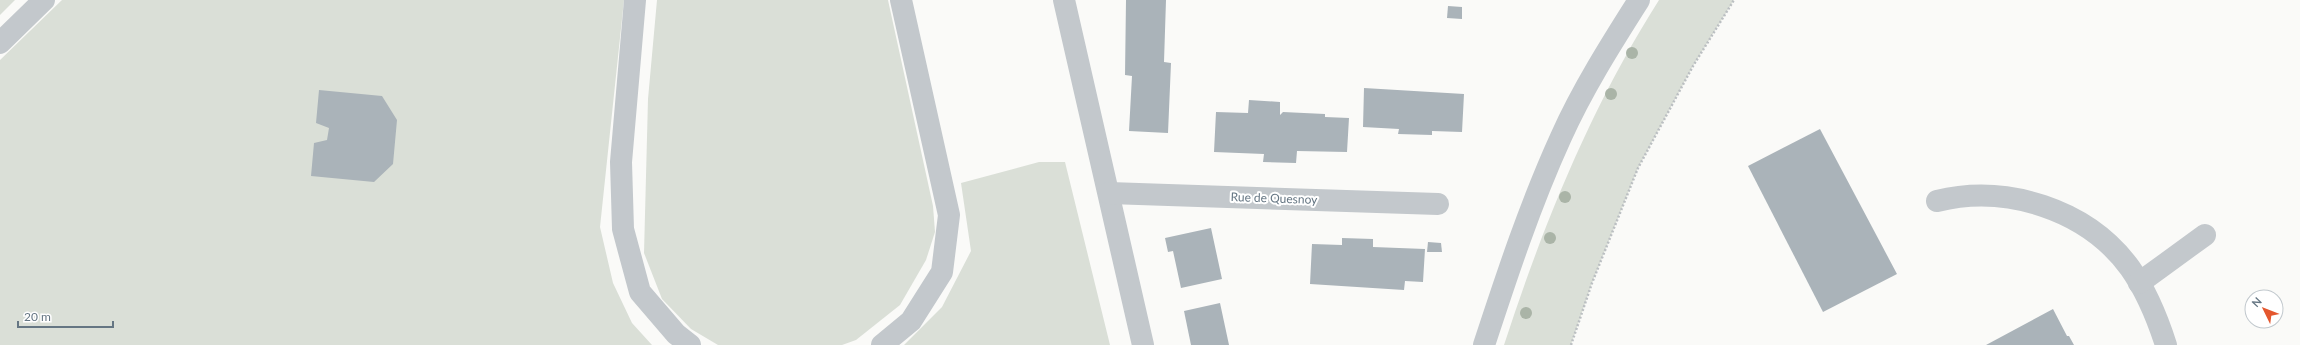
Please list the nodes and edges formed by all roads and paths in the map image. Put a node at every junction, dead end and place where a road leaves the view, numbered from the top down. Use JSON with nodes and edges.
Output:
{"nodes":[{"id":1,"x":44,"y":0,"type":"edge"},
{"id":2,"x":635,"y":0,"type":"edge"},
{"id":3,"x":901,"y":0,"type":"edge"},
{"id":4,"x":1064,"y":0,"type":"edge"},
{"id":5,"x":1639,"y":0,"type":"edge"},
{"id":6,"x":1734,"y":0,"type":"edge"},
{"id":7,"x":0,"y":44,"type":"edge"},
{"id":8,"x":1109,"y":193,"type":"junction"},
{"id":9,"x":1937,"y":201,"type":"dead end"},
{"id":10,"x":1438,"y":204,"type":"dead end"},
{"id":11,"x":2205,"y":235,"type":"dead end"},
{"id":12,"x":2139,"y":282,"type":"junction"},
{"id":13,"x":690,"y":345,"type":"edge"},
{"id":14,"x":882,"y":345,"type":"edge"},
{"id":15,"x":1143,"y":345,"type":"edge"},
{"id":16,"x":1484,"y":345,"type":"edge"},
{"id":17,"x":1571,"y":345,"type":"edge"},
{"id":18,"x":2166,"y":345,"type":"edge"}],
"edges":[{"from":1,"to":7,"type":"street"},
{"from":2,"to":13,"type":"street"},
{"from":3,"to":14,"type":"street"},
{"from":4,"to":8,"type":"street"},
{"from":5,"to":16,"type":"street"},
{"from":6,"to":17,"type":"path"},
{"from":8,"to":10,"type":"street","name":"Rue de Quesnoy"},
{"from":8,"to":15,"type":"street"},
{"from":9,"to":12,"type":"street"},
{"from":11,"to":12,"type":"street"},
{"from":12,"to":18,"type":"street"}]}
